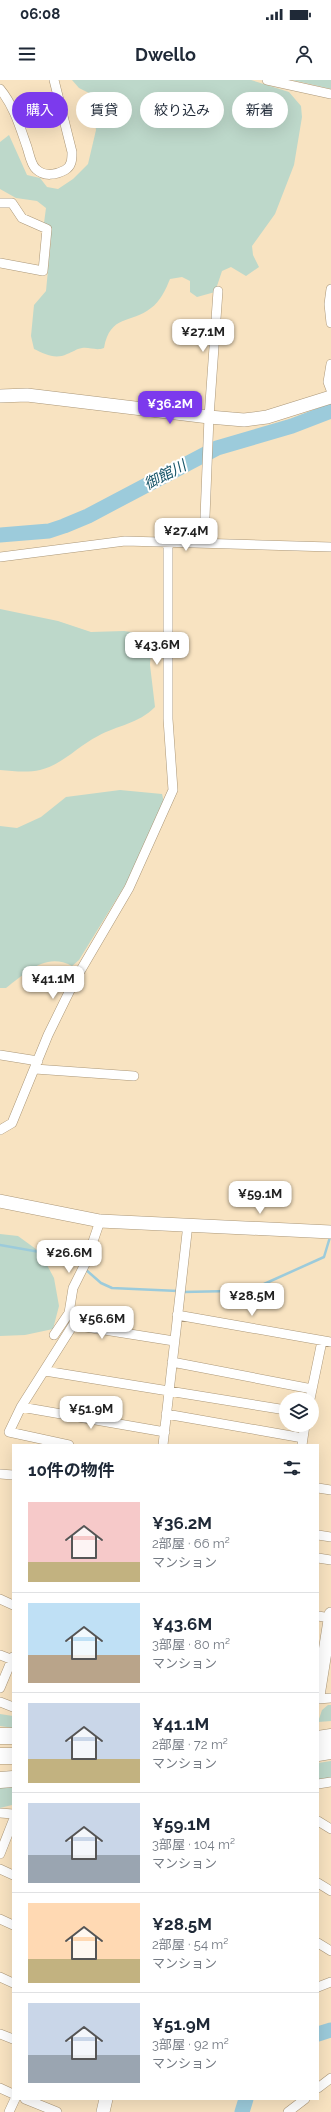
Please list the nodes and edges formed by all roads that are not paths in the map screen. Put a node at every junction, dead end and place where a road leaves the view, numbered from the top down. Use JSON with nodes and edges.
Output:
{"nodes":[{"id":1,"x":54,"y":80,"type":"edge"},
{"id":2,"x":267,"y":80,"type":"edge"},
{"id":3,"x":0,"y":89,"type":"edge"},
{"id":4,"x":331,"y":94,"type":"edge"},
{"id":5,"x":0,"y":202,"type":"edge"},
{"id":6,"x":0,"y":263,"type":"edge"},
{"id":7,"x":331,"y":290,"type":"edge"},
{"id":8,"x":218,"y":291,"type":"dead end"},
{"id":9,"x":331,"y":323,"type":"edge"},
{"id":10,"x":331,"y":364,"type":"edge"},
{"id":11,"x":331,"y":390,"type":"edge"},
{"id":12,"x":0,"y":396,"type":"edge"},
{"id":13,"x":331,"y":397,"type":"edge"},
{"id":14,"x":209,"y":418,"type":"junction"},
{"id":15,"x":168,"y":542,"type":"junction"},
{"id":16,"x":204,"y":542,"type":"junction"},
{"id":17,"x":331,"y":547,"type":"edge"},
{"id":18,"x":0,"y":557,"type":"edge"},
{"id":19,"x":0,"y":1055,"type":"edge"},
{"id":20,"x":37,"y":1065,"type":"junction"},
{"id":21,"x":134,"y":1076,"type":"dead end"},
{"id":22,"x":0,"y":1130,"type":"edge"},
{"id":23,"x":0,"y":1201,"type":"edge"},
{"id":24,"x":100,"y":1221,"type":"junction"},
{"id":25,"x":188,"y":1224,"type":"junction"},
{"id":26,"x":331,"y":1232,"type":"edge"},
{"id":27,"x":177,"y":1314,"type":"junction"},
{"id":28,"x":54,"y":1335,"type":"dead end"},
{"id":29,"x":174,"y":1340,"type":"junction"},
{"id":30,"x":327,"y":1341,"type":"edge"},
{"id":31,"x":172,"y":1362,"type":"junction"},
{"id":32,"x":45,"y":1371,"type":"junction"},
{"id":33,"x":169,"y":1389,"type":"junction"},
{"id":34,"x":312,"y":1389,"type":"junction"},
{"id":35,"x":311,"y":1392,"type":"edge"},
{"id":36,"x":21,"y":1407,"type":"junction"},
{"id":37,"x":279,"y":1409,"type":"edge"},
{"id":38,"x":166,"y":1414,"type":"junction"},
{"id":39,"x":165,"y":1432,"type":"junction"},
{"id":40,"x":304,"y":1432,"type":"edge"},
{"id":41,"x":40,"y":1442,"type":"edge"},
{"id":42,"x":302,"y":1442,"type":"edge"},
{"id":43,"x":59,"y":1444,"type":"edge"},
{"id":44,"x":163,"y":1444,"type":"edge"},
{"id":45,"x":0,"y":1474,"type":"edge"},
{"id":46,"x":12,"y":1475,"type":"edge"},
{"id":47,"x":319,"y":1488,"type":"edge"},
{"id":48,"x":331,"y":1490,"type":"edge"},
{"id":49,"x":319,"y":1535,"type":"edge"},
{"id":50,"x":331,"y":1537,"type":"edge"},
{"id":51,"x":319,"y":1558,"type":"edge"},
{"id":52,"x":331,"y":1560,"type":"edge"},
{"id":53,"x":0,"y":1599,"type":"edge"},
{"id":54,"x":12,"y":1605,"type":"edge"},
{"id":55,"x":326,"y":1616,"type":"edge"},
{"id":56,"x":0,"y":1655,"type":"edge"},
{"id":57,"x":12,"y":1659,"type":"edge"},
{"id":58,"x":12,"y":1661,"type":"edge"},
{"id":59,"x":320,"y":1666,"type":"edge"},
{"id":60,"x":319,"y":1681,"type":"edge"},
{"id":61,"x":0,"y":1688,"type":"edge"},
{"id":62,"x":331,"y":1698,"type":"edge"},
{"id":63,"x":319,"y":1699,"type":"edge"},
{"id":64,"x":0,"y":1702,"type":"edge"},
{"id":65,"x":12,"y":1707,"type":"edge"},
{"id":66,"x":331,"y":1733,"type":"edge"},
{"id":67,"x":319,"y":1734,"type":"edge"},
{"id":68,"x":0,"y":1736,"type":"edge"},
{"id":69,"x":12,"y":1736,"type":"edge"},
{"id":70,"x":331,"y":1737,"type":"edge"},
{"id":71,"x":319,"y":1739,"type":"edge"},
{"id":72,"x":331,"y":1751,"type":"edge"},
{"id":73,"x":319,"y":1753,"type":"edge"},
{"id":74,"x":0,"y":1756,"type":"edge"},
{"id":75,"x":12,"y":1756,"type":"edge"},
{"id":76,"x":0,"y":1773,"type":"edge"},
{"id":77,"x":12,"y":1773,"type":"edge"},
{"id":78,"x":12,"y":1779,"type":"edge"},
{"id":79,"x":0,"y":1780,"type":"edge"},
{"id":80,"x":331,"y":1782,"type":"edge"},
{"id":81,"x":319,"y":1784,"type":"edge"},
{"id":82,"x":0,"y":1813,"type":"edge"},
{"id":83,"x":12,"y":1814,"type":"edge"},
{"id":84,"x":319,"y":1822,"type":"edge"},
{"id":85,"x":12,"y":1824,"type":"edge"},
{"id":86,"x":331,"y":1829,"type":"edge"},
{"id":87,"x":0,"y":1854,"type":"edge"},
{"id":88,"x":0,"y":1869,"type":"edge"},
{"id":89,"x":12,"y":1875,"type":"edge"},
{"id":90,"x":319,"y":1884,"type":"edge"},
{"id":91,"x":331,"y":1891,"type":"edge"},
{"id":92,"x":0,"y":1919,"type":"edge"},
{"id":93,"x":12,"y":1925,"type":"edge"},
{"id":94,"x":319,"y":1944,"type":"edge"},
{"id":95,"x":331,"y":1951,"type":"edge"},
{"id":96,"x":0,"y":1977,"type":"edge"},
{"id":97,"x":331,"y":1982,"type":"edge"},
{"id":98,"x":12,"y":1983,"type":"edge"},
{"id":99,"x":319,"y":1986,"type":"edge"},
{"id":100,"x":0,"y":2034,"type":"edge"},
{"id":101,"x":12,"y":2039,"type":"edge"},
{"id":102,"x":331,"y":2078,"type":"edge"},
{"id":103,"x":319,"y":2087,"type":"edge"},
{"id":104,"x":0,"y":2088,"type":"edge"},
{"id":105,"x":12,"y":2094,"type":"edge"},
{"id":106,"x":15,"y":2100,"type":"edge"},
{"id":107,"x":27,"y":2100,"type":"edge"},
{"id":108,"x":106,"y":2100,"type":"edge"},
{"id":109,"x":304,"y":2100,"type":"edge"},
{"id":110,"x":9,"y":2112,"type":"edge"},
{"id":111,"x":57,"y":2112,"type":"edge"},
{"id":112,"x":103,"y":2112,"type":"edge"},
{"id":113,"x":288,"y":2112,"type":"edge"}],
"edges":[{"from":1,"to":3,"type":"street"},
{"from":2,"to":4,"type":"street"},
{"from":5,"to":6,"type":"street"},
{"from":7,"to":9,"type":"street"},
{"from":8,"to":14,"type":"street"},
{"from":10,"to":11,"type":"street"},
{"from":12,"to":14,"type":"street"},
{"from":13,"to":14,"type":"street"},
{"from":14,"to":16,"type":"street"},
{"from":15,"to":16,"type":"street"},
{"from":15,"to":18,"type":"street"},
{"from":15,"to":20,"type":"street"},
{"from":16,"to":17,"type":"street"},
{"from":19,"to":20,"type":"street"},
{"from":20,"to":21,"type":"street"},
{"from":20,"to":22,"type":"street"},
{"from":23,"to":24,"type":"street"},
{"from":24,"to":25,"type":"street"},
{"from":24,"to":28,"type":"street"},
{"from":25,"to":26,"type":"street"},
{"from":25,"to":27,"type":"street"},
{"from":27,"to":29,"type":"street"},
{"from":27,"to":30,"type":"street"},
{"from":29,"to":31,"type":"street"},
{"from":29,"to":32,"type":"street"},
{"from":30,"to":34,"type":"street"},
{"from":31,"to":33,"type":"street"},
{"from":31,"to":34,"type":"street"},
{"from":32,"to":33,"type":"street"},
{"from":32,"to":36,"type":"street"},
{"from":33,"to":37,"type":"street"},
{"from":33,"to":38,"type":"street"},
{"from":34,"to":35,"type":"street"},
{"from":36,"to":39,"type":"street"},
{"from":36,"to":41,"type":"street"},
{"from":38,"to":39,"type":"street"},
{"from":38,"to":42,"type":"street"},
{"from":39,"to":44,"type":"street"},
{"from":40,"to":42,"type":"street"},
{"from":41,"to":43,"type":"street"},
{"from":45,"to":46,"type":"street"},
{"from":47,"to":48,"type":"street"},
{"from":49,"to":50,"type":"street"},
{"from":51,"to":52,"type":"street"},
{"from":53,"to":54,"type":"street"},
{"from":55,"to":59,"type":"street"},
{"from":56,"to":57,"type":"street"},
{"from":58,"to":61,"type":"street"},
{"from":59,"to":60,"type":"street"},
{"from":62,"to":63,"type":"street"},
{"from":64,"to":65,"type":"street"},
{"from":66,"to":67,"type":"highway"},
{"from":68,"to":69,"type":"highway"},
{"from":70,"to":71,"type":"highway"},
{"from":72,"to":73,"type":"highway"},
{"from":74,"to":75,"type":"highway"},
{"from":76,"to":77,"type":"highway"},
{"from":78,"to":79,"type":"highway"},
{"from":80,"to":81,"type":"street"},
{"from":82,"to":83,"type":"street"},
{"from":84,"to":86,"type":"street"},
{"from":85,"to":87,"type":"street"},
{"from":88,"to":89,"type":"street"},
{"from":90,"to":91,"type":"street"},
{"from":92,"to":93,"type":"street"},
{"from":94,"to":95,"type":"street"},
{"from":96,"to":98,"type":"street"},
{"from":97,"to":99,"type":"street"},
{"from":100,"to":101,"type":"street"},
{"from":102,"to":103,"type":"street"},
{"from":104,"to":105,"type":"street"},
{"from":106,"to":110,"type":"street"},
{"from":107,"to":111,"type":"street"},
{"from":108,"to":112,"type":"street"},
{"from":109,"to":113,"type":"street"}]}
